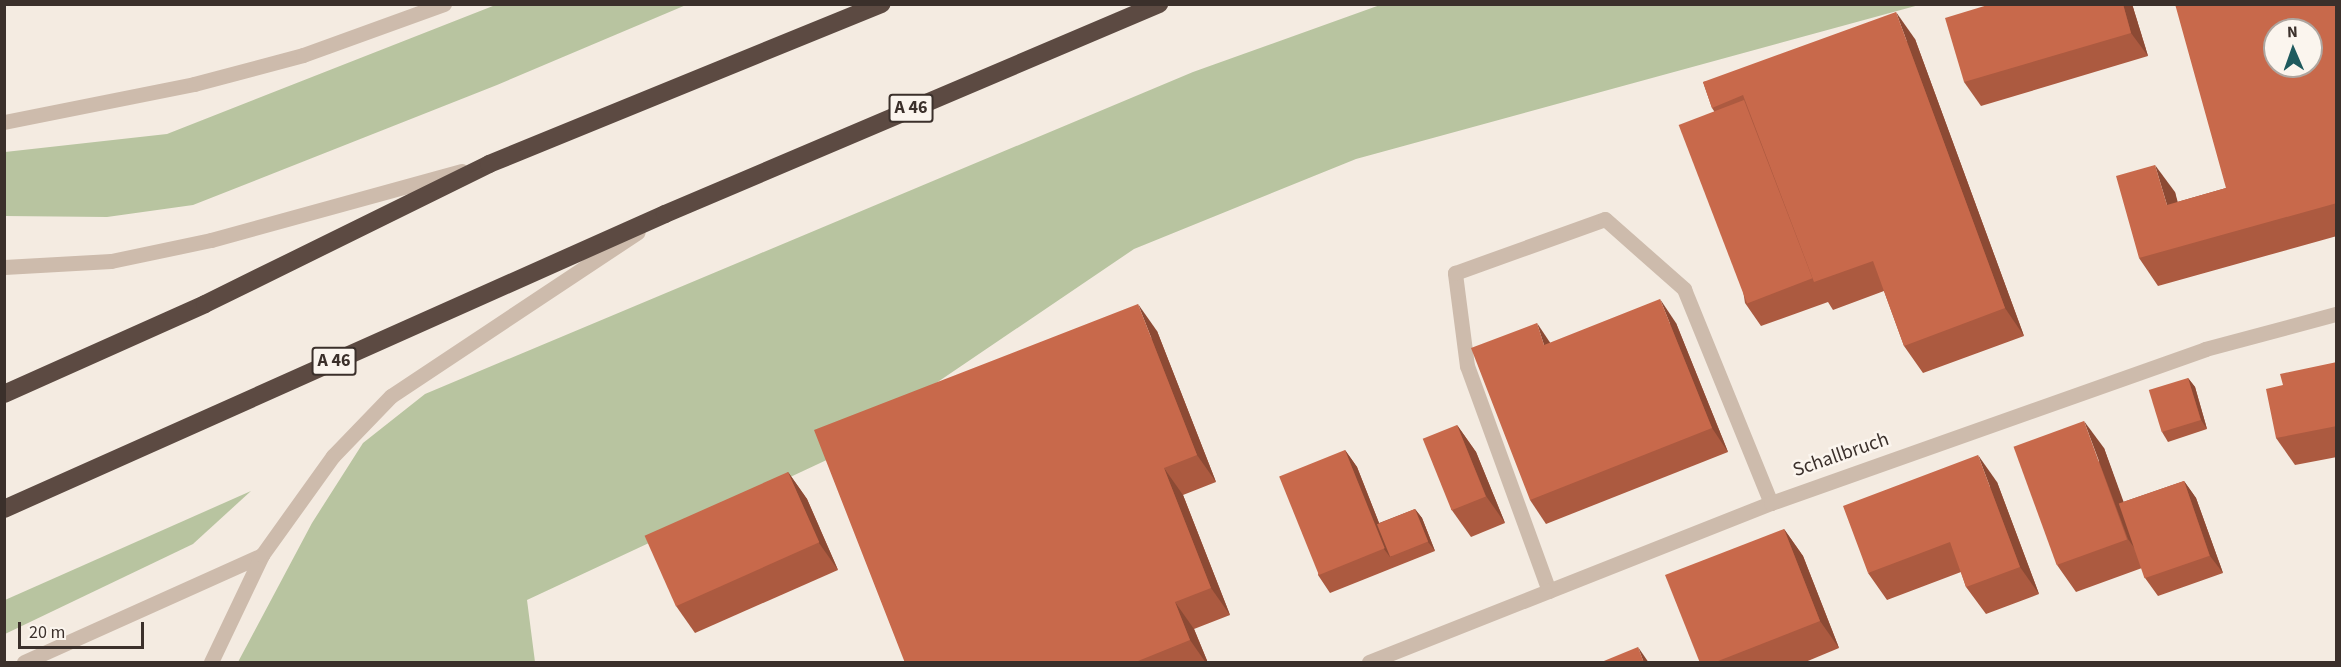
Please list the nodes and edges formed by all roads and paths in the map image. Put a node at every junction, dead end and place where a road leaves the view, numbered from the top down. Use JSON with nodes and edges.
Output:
{"nodes":[{"id":1,"x":444,"y":4,"type":"edge"},
{"id":2,"x":882,"y":4,"type":"edge"},
{"id":3,"x":1159,"y":4,"type":"edge"},
{"id":4,"x":4,"y":122,"type":"edge"},
{"id":5,"x":489,"y":164,"type":"junction"},
{"id":6,"x":664,"y":214,"type":"junction"},
{"id":7,"x":4,"y":267,"type":"edge"},
{"id":8,"x":2337,"y":314,"type":"edge"},
{"id":9,"x":4,"y":394,"type":"edge"},
{"id":10,"x":1771,"y":502,"type":"junction"},
{"id":11,"x":4,"y":509,"type":"edge"},
{"id":12,"x":262,"y":555,"type":"junction"},
{"id":13,"x":1549,"y":591,"type":"junction"},
{"id":14,"x":24,"y":663,"type":"edge"},
{"id":15,"x":211,"y":663,"type":"edge"},
{"id":16,"x":1369,"y":663,"type":"edge"}],
"edges":[{"from":1,"to":4,"type":"street"},
{"from":2,"to":5,"type":"highway"},
{"from":3,"to":6,"type":"highway","number":"A 46"},
{"from":5,"to":7,"type":"street"},
{"from":5,"to":9,"type":"highway"},
{"from":6,"to":11,"type":"highway","number":"A 46"},
{"from":6,"to":12,"type":"street"},
{"from":8,"to":10,"type":"street","name":"Schallbruch"},
{"from":10,"to":13,"type":"street","name":"Schallbruch"},
{"from":10,"to":13,"type":"street"},
{"from":12,"to":14,"type":"street"},
{"from":12,"to":15,"type":"street"},
{"from":13,"to":16,"type":"street","name":"Schallbruch"}]}
